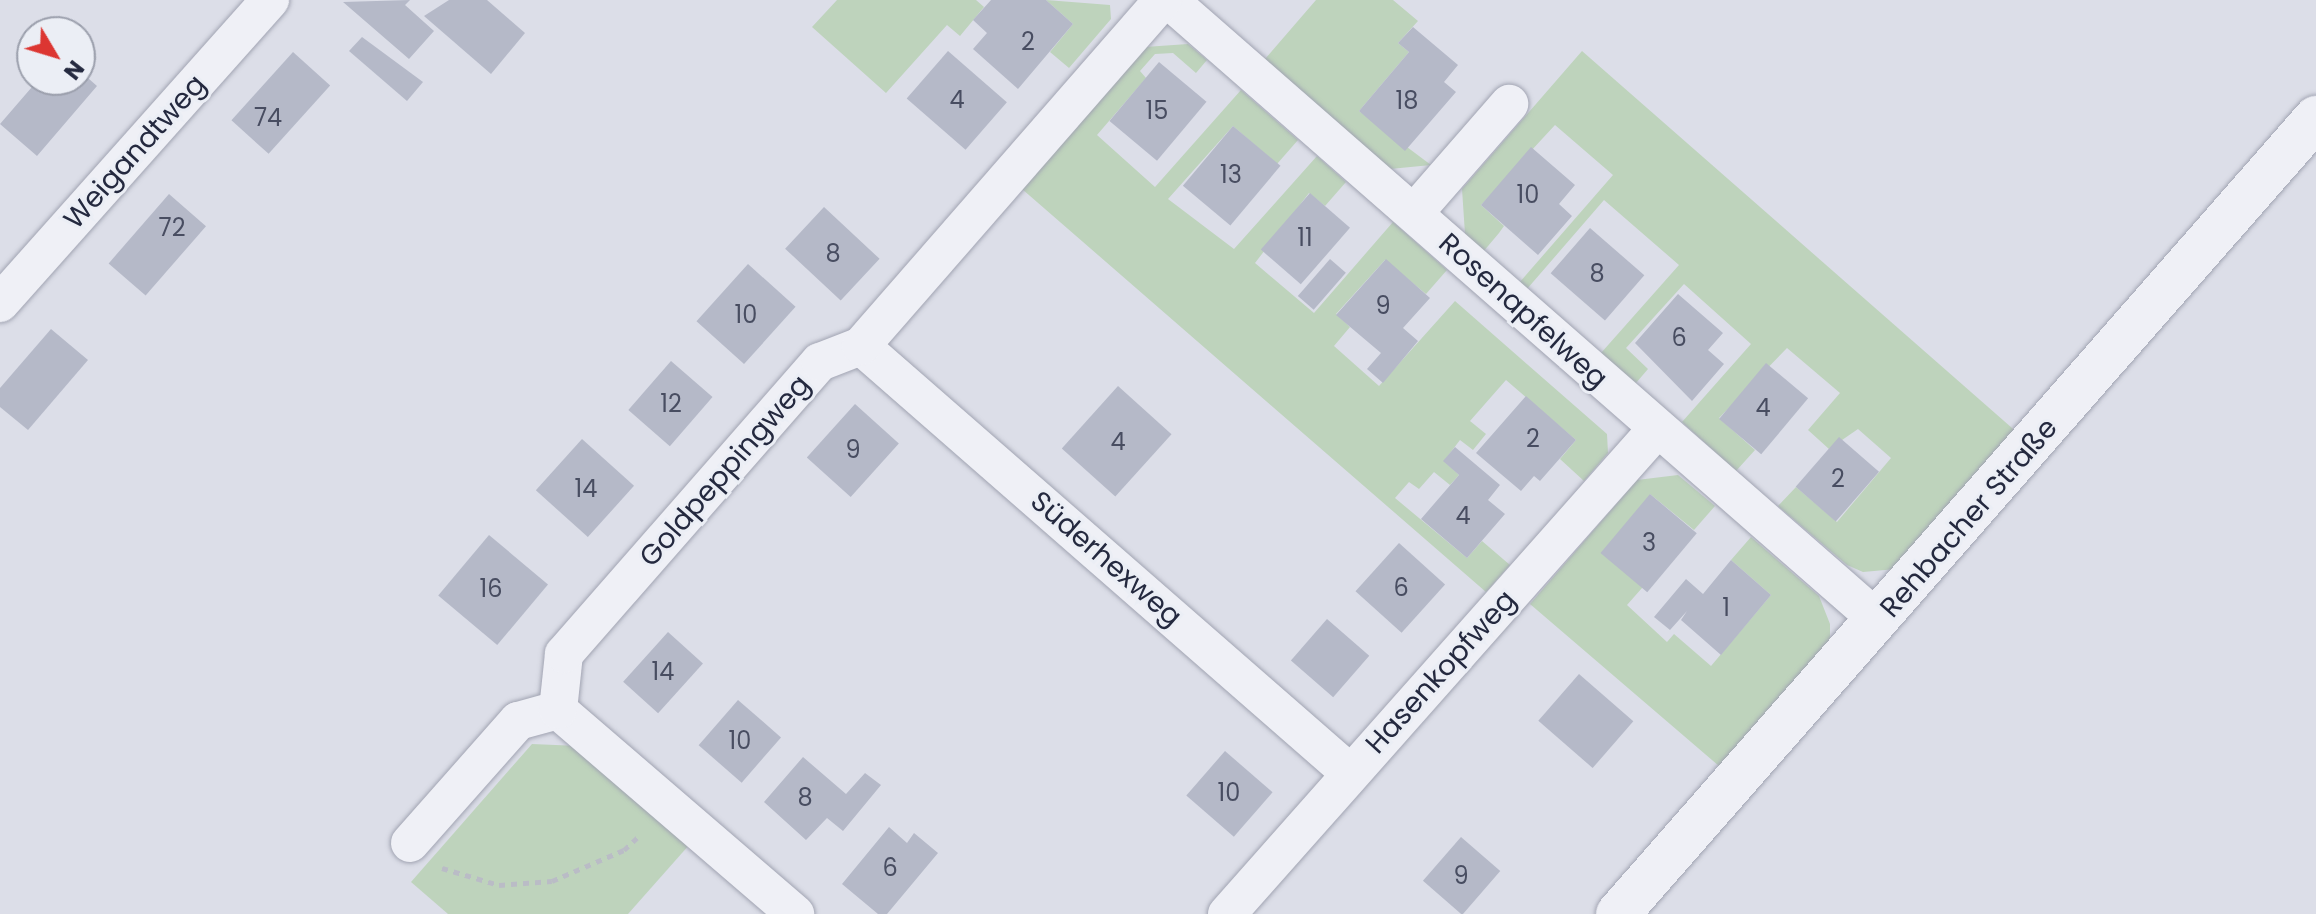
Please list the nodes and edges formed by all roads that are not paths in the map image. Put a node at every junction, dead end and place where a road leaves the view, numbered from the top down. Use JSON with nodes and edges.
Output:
{"nodes":[{"id":1,"x":270,"y":0,"type":"edge"},
{"id":2,"x":1166,"y":0,"type":"edge"},
{"id":3,"x":1509,"y":104,"type":"dead end"},
{"id":4,"x":2316,"y":118,"type":"edge"},
{"id":5,"x":1414,"y":213,"type":"junction"},
{"id":6,"x":0,"y":303,"type":"edge"},
{"id":7,"x":861,"y":346,"type":"junction"},
{"id":8,"x":1656,"y":430,"type":"junction"},
{"id":9,"x":1879,"y":621,"type":"junction"},
{"id":10,"x":558,"y":710,"type":"junction"},
{"id":11,"x":1350,"y":773,"type":"junction"},
{"id":12,"x":410,"y":843,"type":"road end"},
{"id":13,"x":795,"y":914,"type":"edge"},
{"id":14,"x":1227,"y":914,"type":"edge"},
{"id":15,"x":1618,"y":914,"type":"edge"}],
"edges":[{"from":1,"to":6,"type":"street","name":"Weigandtweg"},
{"from":2,"to":5,"type":"street","name":"Rosenapfelweg"},
{"from":2,"to":7,"type":"street","name":"Goldpeppingweg"},
{"from":3,"to":5,"type":"street"},
{"from":4,"to":9,"type":"street","name":"Rehbacher Straße"},
{"from":5,"to":8,"type":"street","name":"Rosenapfelweg"},
{"from":7,"to":10,"type":"street","name":"Goldpeppingweg"},
{"from":7,"to":11,"type":"street","name":"Süderhexweg"},
{"from":8,"to":9,"type":"street","name":"Rosenapfelweg"},
{"from":8,"to":11,"type":"street","name":"Hasenkopfweg"},
{"from":9,"to":15,"type":"street","name":"Rehbacher Straße"},
{"from":10,"to":12,"type":"street"},
{"from":10,"to":13,"type":"street"},
{"from":11,"to":14,"type":"street","name":"Hasenkopfweg"}]}
